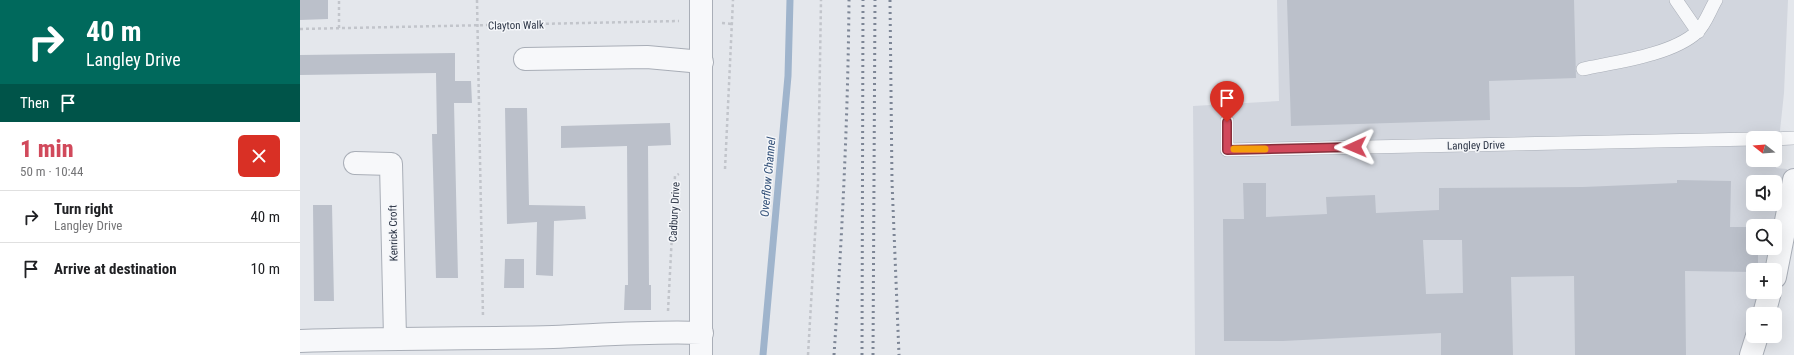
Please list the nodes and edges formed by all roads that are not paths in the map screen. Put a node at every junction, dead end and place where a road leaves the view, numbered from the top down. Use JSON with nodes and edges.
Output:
{"nodes":[{"id":1,"x":701,"y":0,"type":"edge"},
{"id":2,"x":1676,"y":0,"type":"edge"},
{"id":3,"x":1716,"y":0,"type":"edge"},
{"id":4,"x":1698,"y":32,"type":"junction"},
{"id":5,"x":524,"y":59,"type":"dead end"},
{"id":6,"x":702,"y":62,"type":"junction"},
{"id":7,"x":1583,"y":69,"type":"dead end"},
{"id":8,"x":1227,"y":122,"type":"dead end"},
{"id":9,"x":1794,"y":138,"type":"edge"},
{"id":10,"x":1746,"y":139,"type":"edge"},
{"id":11,"x":1782,"y":139,"type":"edge"},
{"id":12,"x":355,"y":164,"type":"dead end"},
{"id":13,"x":1794,"y":180,"type":"edge"},
{"id":14,"x":1778,"y":263,"type":"edge"},
{"id":15,"x":702,"y":333,"type":"junction"},
{"id":16,"x":395,"y":338,"type":"junction"},
{"id":17,"x":300,"y":341,"type":"edge"},
{"id":18,"x":1755,"y":343,"type":"edge"},
{"id":19,"x":552,"y":346,"type":"edge"},
{"id":20,"x":701,"y":355,"type":"edge"},
{"id":21,"x":1751,"y":355,"type":"edge"}],
"edges":[{"from":1,"to":6,"type":"street"},
{"from":2,"to":4,"type":"lane"},
{"from":3,"to":4,"type":"lane"},
{"from":4,"to":7,"type":"lane"},
{"from":5,"to":6,"type":"street"},
{"from":6,"to":15,"type":"street"},
{"from":8,"to":10,"type":"lane","name":"Langley Drive"},
{"from":9,"to":11,"type":"lane"},
{"from":12,"to":16,"type":"street","name":"Kenrick Croft"},
{"from":13,"to":14,"type":"street"},
{"from":15,"to":19,"type":"street"},
{"from":15,"to":20,"type":"street"},
{"from":16,"to":17,"type":"street"},
{"from":16,"to":19,"type":"street"},
{"from":18,"to":21,"type":"street"}]}
